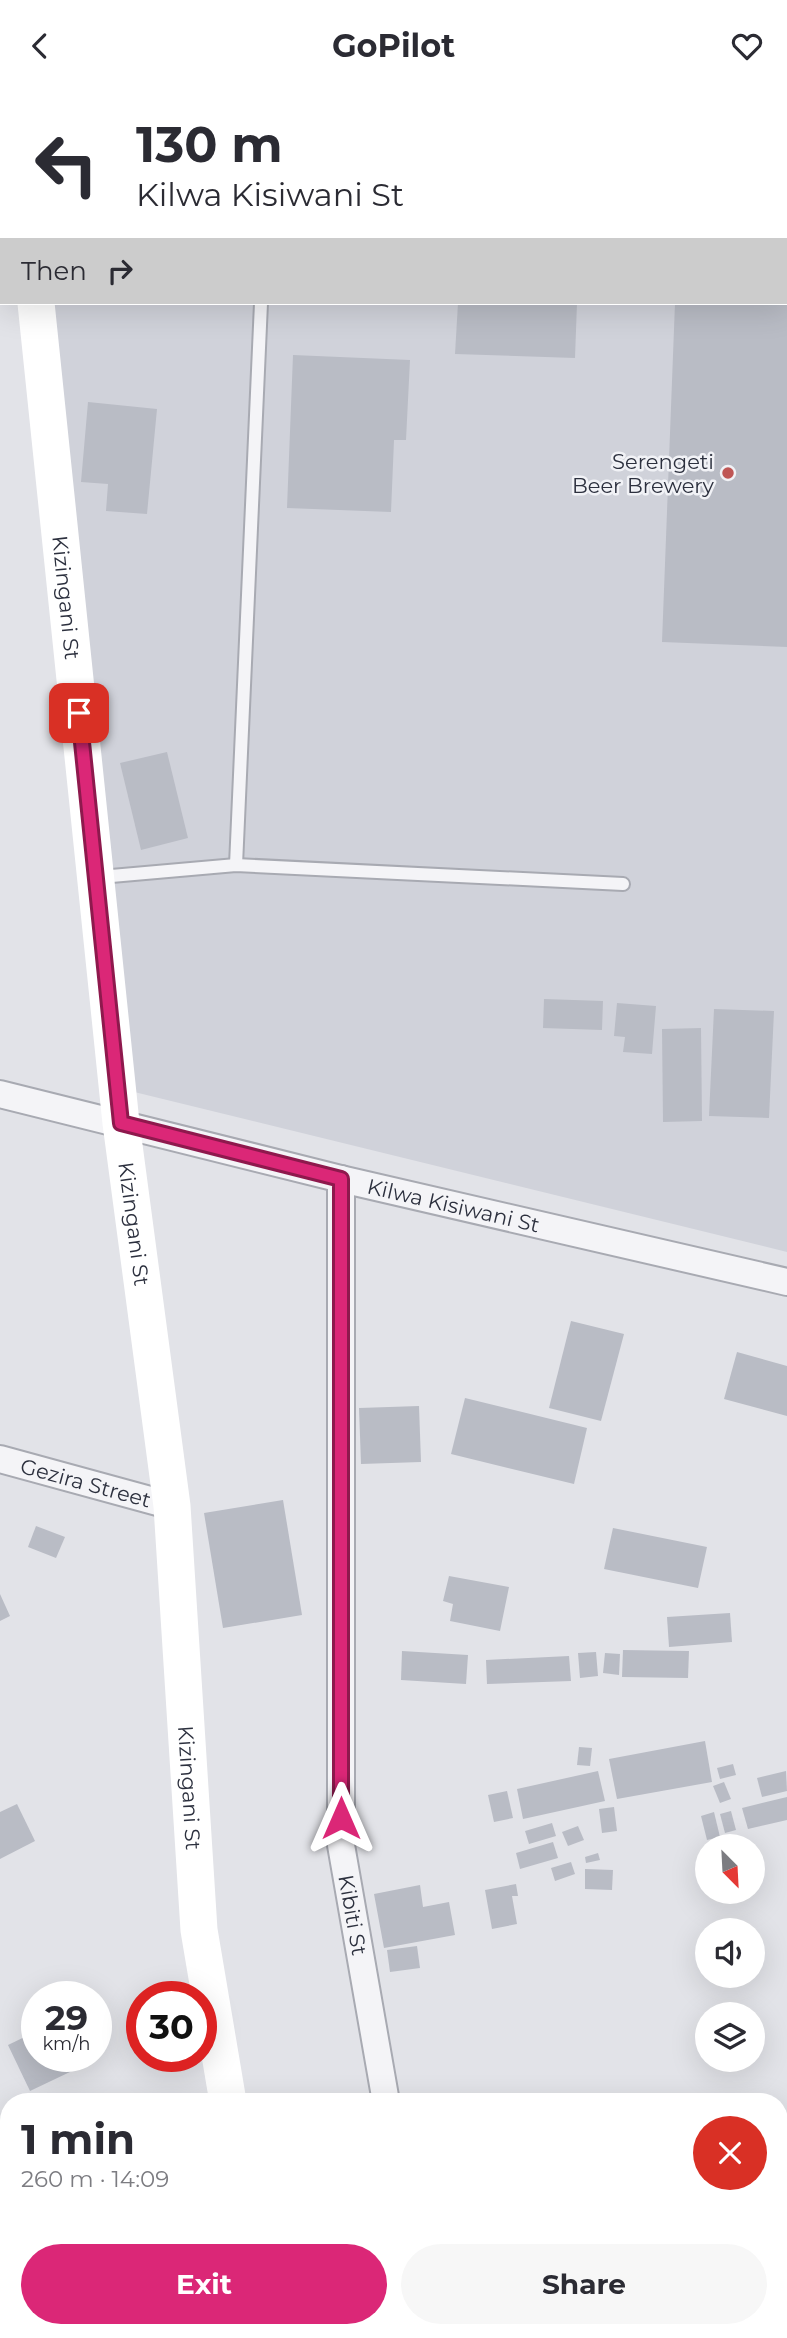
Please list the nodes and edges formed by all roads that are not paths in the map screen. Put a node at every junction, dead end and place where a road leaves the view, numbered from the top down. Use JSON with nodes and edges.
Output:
{"nodes":[{"id":1,"x":36,"y":305,"type":"edge"},
{"id":2,"x":261,"y":305,"type":"edge"},
{"id":3,"x":236,"y":865,"type":"junction"},
{"id":4,"x":96,"y":878,"type":"junction"},
{"id":5,"x":623,"y":884,"type":"dead end"},
{"id":6,"x":0,"y":1094,"type":"edge"},
{"id":7,"x":121,"y":1123,"type":"junction"},
{"id":8,"x":341,"y":1179,"type":"junction"},
{"id":9,"x":787,"y":1282,"type":"edge"},
{"id":10,"x":0,"y":1459,"type":"edge"},
{"id":11,"x":172,"y":1506,"type":"junction"},
{"id":12,"x":226,"y":2093,"type":"edge"},
{"id":13,"x":384,"y":2093,"type":"edge"}],
"edges":[{"from":1,"to":4,"type":"street","name":"Kizingani St"},
{"from":2,"to":3,"type":"lane"},
{"from":3,"to":4,"type":"lane"},
{"from":3,"to":5,"type":"lane"},
{"from":4,"to":7,"type":"street","name":"Kizingani St"},
{"from":6,"to":7,"type":"street","name":"Kilwa Kisiwani St"},
{"from":7,"to":8,"type":"street","name":"Kilwa Kisiwani St"},
{"from":7,"to":11,"type":"street","name":"Kizingani St"},
{"from":8,"to":9,"type":"street","name":"Kilwa Kisiwani St"},
{"from":8,"to":13,"type":"street","name":"Kibiti St"},
{"from":10,"to":11,"type":"street","name":"Gezira Street"},
{"from":11,"to":12,"type":"street","name":"Kizingani St"}]}
